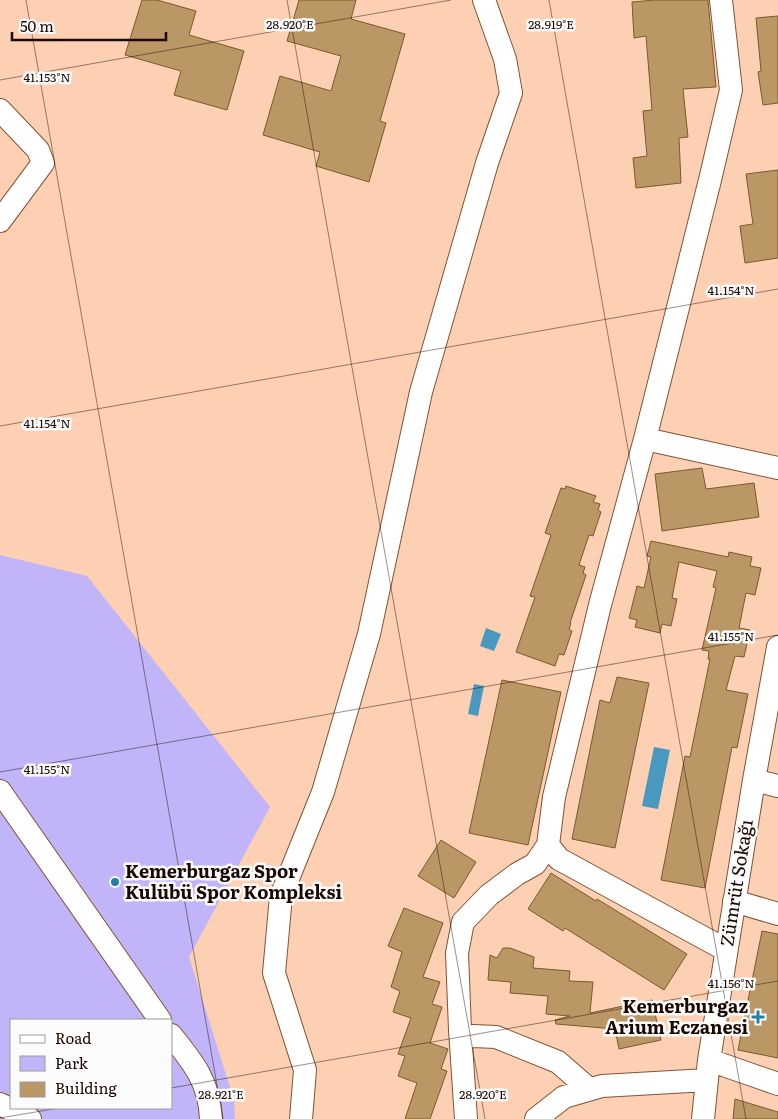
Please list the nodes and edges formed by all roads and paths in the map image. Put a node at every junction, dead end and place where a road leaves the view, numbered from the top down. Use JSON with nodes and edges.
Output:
{"nodes":[{"id":1,"x":484,"y":0,"type":"edge"},
{"id":2,"x":721,"y":0,"type":"edge"},
{"id":3,"x":0,"y":110,"type":"edge"},
{"id":4,"x":0,"y":221,"type":"edge"},
{"id":5,"x":646,"y":439,"type":"junction"},
{"id":6,"x":778,"y":468,"type":"edge"},
{"id":7,"x":778,"y":647,"type":"edge"},
{"id":8,"x":754,"y":780,"type":"junction"},
{"id":9,"x":778,"y":786,"type":"edge"},
{"id":10,"x":0,"y":790,"type":"edge"},
{"id":11,"x":548,"y":845,"type":"junction"},
{"id":12,"x":734,"y":901,"type":"junction"},
{"id":13,"x":778,"y":914,"type":"edge"},
{"id":14,"x":726,"y":950,"type":"junction"},
{"id":15,"x":159,"y":1019,"type":"edge"},
{"id":16,"x":172,"y":1036,"type":"edge"},
{"id":17,"x":461,"y":1039,"type":"junction"},
{"id":18,"x":708,"y":1070,"type":"junction"},
{"id":19,"x":778,"y":1084,"type":"edge"},
{"id":20,"x":589,"y":1089,"type":"junction"},
{"id":21,"x":0,"y":1104,"type":"edge"},
{"id":22,"x":30,"y":1119,"type":"edge"},
{"id":23,"x":212,"y":1119,"type":"edge"},
{"id":24,"x":301,"y":1119,"type":"edge"},
{"id":25,"x":466,"y":1119,"type":"edge"},
{"id":26,"x":536,"y":1119,"type":"edge"},
{"id":27,"x":703,"y":1119,"type":"edge"}],
"edges":[{"from":1,"to":24,"type":"street"},
{"from":2,"to":5,"type":"street"},
{"from":3,"to":4,"type":"street"},
{"from":5,"to":6,"type":"street"},
{"from":5,"to":11,"type":"street"},
{"from":7,"to":8,"type":"street","name":"Zümrüt Sokağı"},
{"from":8,"to":9,"type":"street"},
{"from":8,"to":12,"type":"street","name":"Zümrüt Sokağı"},
{"from":10,"to":15,"type":"street"},
{"from":11,"to":14,"type":"street"},
{"from":11,"to":17,"type":"street"},
{"from":12,"to":13,"type":"street"},
{"from":12,"to":14,"type":"street","name":"Zümrüt Sokağı"},
{"from":14,"to":18,"type":"street","name":"Zümrüt Sokağı"},
{"from":16,"to":23,"type":"street"},
{"from":17,"to":20,"type":"street"},
{"from":17,"to":25,"type":"street"},
{"from":18,"to":19,"type":"street"},
{"from":18,"to":20,"type":"street"},
{"from":18,"to":27,"type":"street","name":"Zümrüt Sokağı"},
{"from":20,"to":26,"type":"street"},
{"from":21,"to":22,"type":"street"}]}
